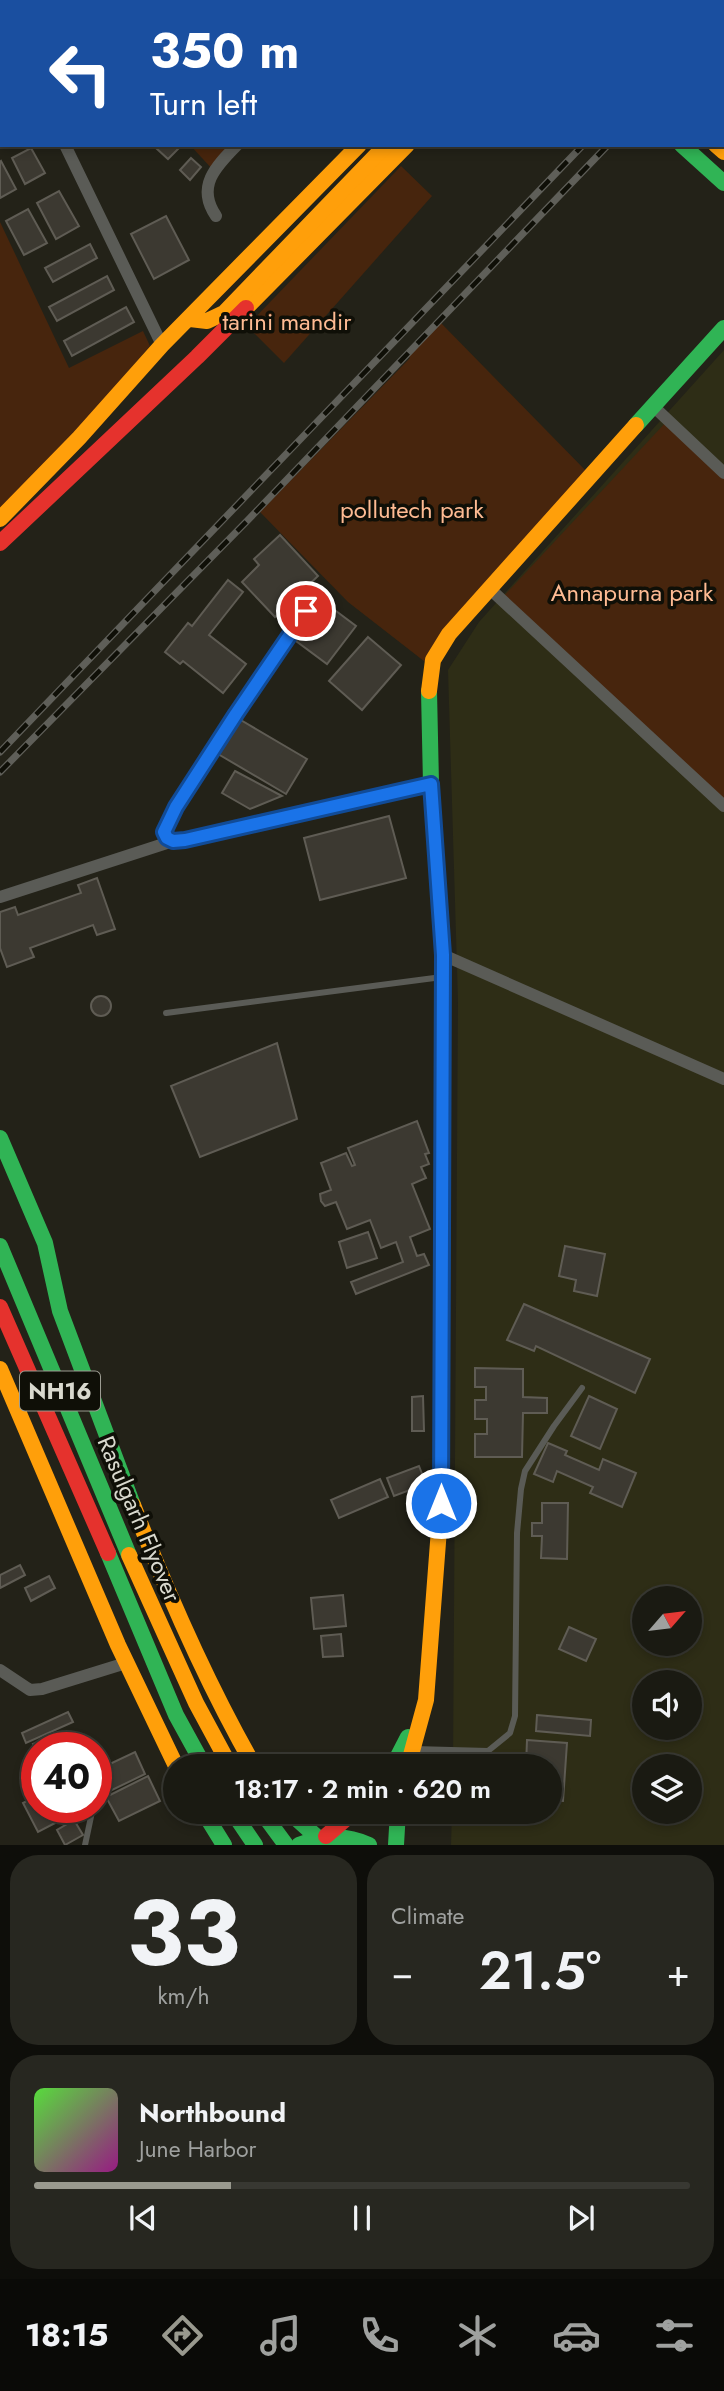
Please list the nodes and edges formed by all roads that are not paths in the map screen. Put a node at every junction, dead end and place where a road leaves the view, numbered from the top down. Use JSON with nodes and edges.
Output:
{"nodes":[{"id":1,"x":66,"y":147,"type":"edge"},
{"id":2,"x":235,"y":147,"type":"edge"},
{"id":3,"x":357,"y":147,"type":"edge"},
{"id":4,"x":384,"y":147,"type":"edge"},
{"id":5,"x":405,"y":147,"type":"edge"},
{"id":6,"x":684,"y":147,"type":"edge"},
{"id":7,"x":724,"y":183,"type":"edge"},
{"id":8,"x":216,"y":216,"type":"dead end"},
{"id":9,"x":224,"y":313,"type":"junction"},
{"id":10,"x":190,"y":319,"type":"junction"},
{"id":11,"x":724,"y":328,"type":"edge"},
{"id":12,"x":211,"y":342,"type":"junction"},
{"id":13,"x":162,"y":345,"type":"junction"},
{"id":14,"x":653,"y":406,"type":"junction"},
{"id":15,"x":724,"y":473,"type":"edge"},
{"id":16,"x":2,"y":514,"type":"edge"},
{"id":17,"x":0,"y":543,"type":"edge"},
{"id":18,"x":489,"y":587,"type":"junction"},
{"id":19,"x":306,"y":611,"type":"dead end"},
{"id":20,"x":431,"y":784,"type":"junction"},
{"id":21,"x":724,"y":806,"type":"edge"},
{"id":22,"x":173,"y":841,"type":"junction"},
{"id":23,"x":0,"y":897,"type":"edge"},
{"id":24,"x":443,"y":955,"type":"junction"},
{"id":25,"x":443,"y":977,"type":"junction"},
{"id":26,"x":166,"y":1013,"type":"dead end"},
{"id":27,"x":724,"y":1079,"type":"edge"},
{"id":28,"x":0,"y":1138,"type":"edge"},
{"id":29,"x":0,"y":1246,"type":"edge"},
{"id":30,"x":0,"y":1307,"type":"edge"},
{"id":31,"x":0,"y":1369,"type":"edge"},
{"id":32,"x":582,"y":1388,"type":"dead end"},
{"id":33,"x":126,"y":1663,"type":"junction"},
{"id":34,"x":0,"y":1670,"type":"edge"},
{"id":35,"x":426,"y":1700,"type":"junction"},
{"id":36,"x":412,"y":1749,"type":"junction"},
{"id":37,"x":170,"y":1754,"type":"edge"},
{"id":38,"x":197,"y":1754,"type":"edge"},
{"id":39,"x":224,"y":1754,"type":"edge"},
{"id":40,"x":247,"y":1754,"type":"edge"},
{"id":41,"x":399,"y":1754,"type":"edge"},
{"id":42,"x":411,"y":1754,"type":"edge"},
{"id":43,"x":90,"y":1823,"type":"edge"},
{"id":44,"x":210,"y":1824,"type":"edge"},
{"id":45,"x":241,"y":1824,"type":"edge"},
{"id":46,"x":271,"y":1824,"type":"edge"},
{"id":47,"x":305,"y":1824,"type":"edge"},
{"id":48,"x":338,"y":1824,"type":"edge"},
{"id":49,"x":397,"y":1824,"type":"edge"},
{"id":50,"x":322,"y":1837,"type":"junction"},
{"id":51,"x":85,"y":1845,"type":"edge"},
{"id":52,"x":223,"y":1845,"type":"edge"},
{"id":53,"x":255,"y":1845,"type":"edge"},
{"id":54,"x":286,"y":1845,"type":"edge"},
{"id":55,"x":299,"y":1845,"type":"edge"},
{"id":56,"x":369,"y":1845,"type":"edge"},
{"id":57,"x":396,"y":1845,"type":"edge"}],
"edges":[{"from":1,"to":13,"type":"street"},
{"from":2,"to":8,"type":"street"},
{"from":3,"to":10,"type":"main road"},
{"from":4,"to":9,"type":"main road"},
{"from":5,"to":12,"type":"main road"},
{"from":6,"to":7,"type":"main road"},
{"from":9,"to":10,"type":"main road"},
{"from":9,"to":12,"type":"main road"},
{"from":10,"to":13,"type":"main road"},
{"from":11,"to":14,"type":"main road"},
{"from":12,"to":17,"type":"main road"},
{"from":13,"to":16,"type":"main road"},
{"from":14,"to":15,"type":"street"},
{"from":14,"to":18,"type":"main road"},
{"from":18,"to":20,"type":"main road"},
{"from":18,"to":21,"type":"street"},
{"from":19,"to":22,"type":"street"},
{"from":20,"to":22,"type":"street"},
{"from":20,"to":24,"type":"main road"},
{"from":22,"to":23,"type":"street"},
{"from":24,"to":25,"type":"main road"},
{"from":24,"to":27,"type":"street"},
{"from":25,"to":26,"type":"lane"},
{"from":25,"to":35,"type":"main road"},
{"from":28,"to":40,"type":"main road"},
{"from":29,"to":39,"type":"main road","name":"Rasulgarh Flyover","number":"NH16"},
{"from":30,"to":38,"type":"main road","name":"Rasulgarh Flyover","number":"NH16"},
{"from":31,"to":33,"type":"main road"},
{"from":32,"to":36,"type":"lane"},
{"from":33,"to":34,"type":"street"},
{"from":33,"to":37,"type":"main road"},
{"from":35,"to":36,"type":"main road"},
{"from":35,"to":41,"type":"main road"},
{"from":36,"to":42,"type":"main road"},
{"from":43,"to":51,"type":"lane"},
{"from":44,"to":52,"type":"main road"},
{"from":45,"to":53,"type":"main road"},
{"from":46,"to":54,"type":"main road"},
{"from":47,"to":50,"type":"main road"},
{"from":48,"to":50,"type":"main road"},
{"from":49,"to":57,"type":"main road"},
{"from":50,"to":55,"type":"main road"},
{"from":50,"to":56,"type":"main road"}]}
